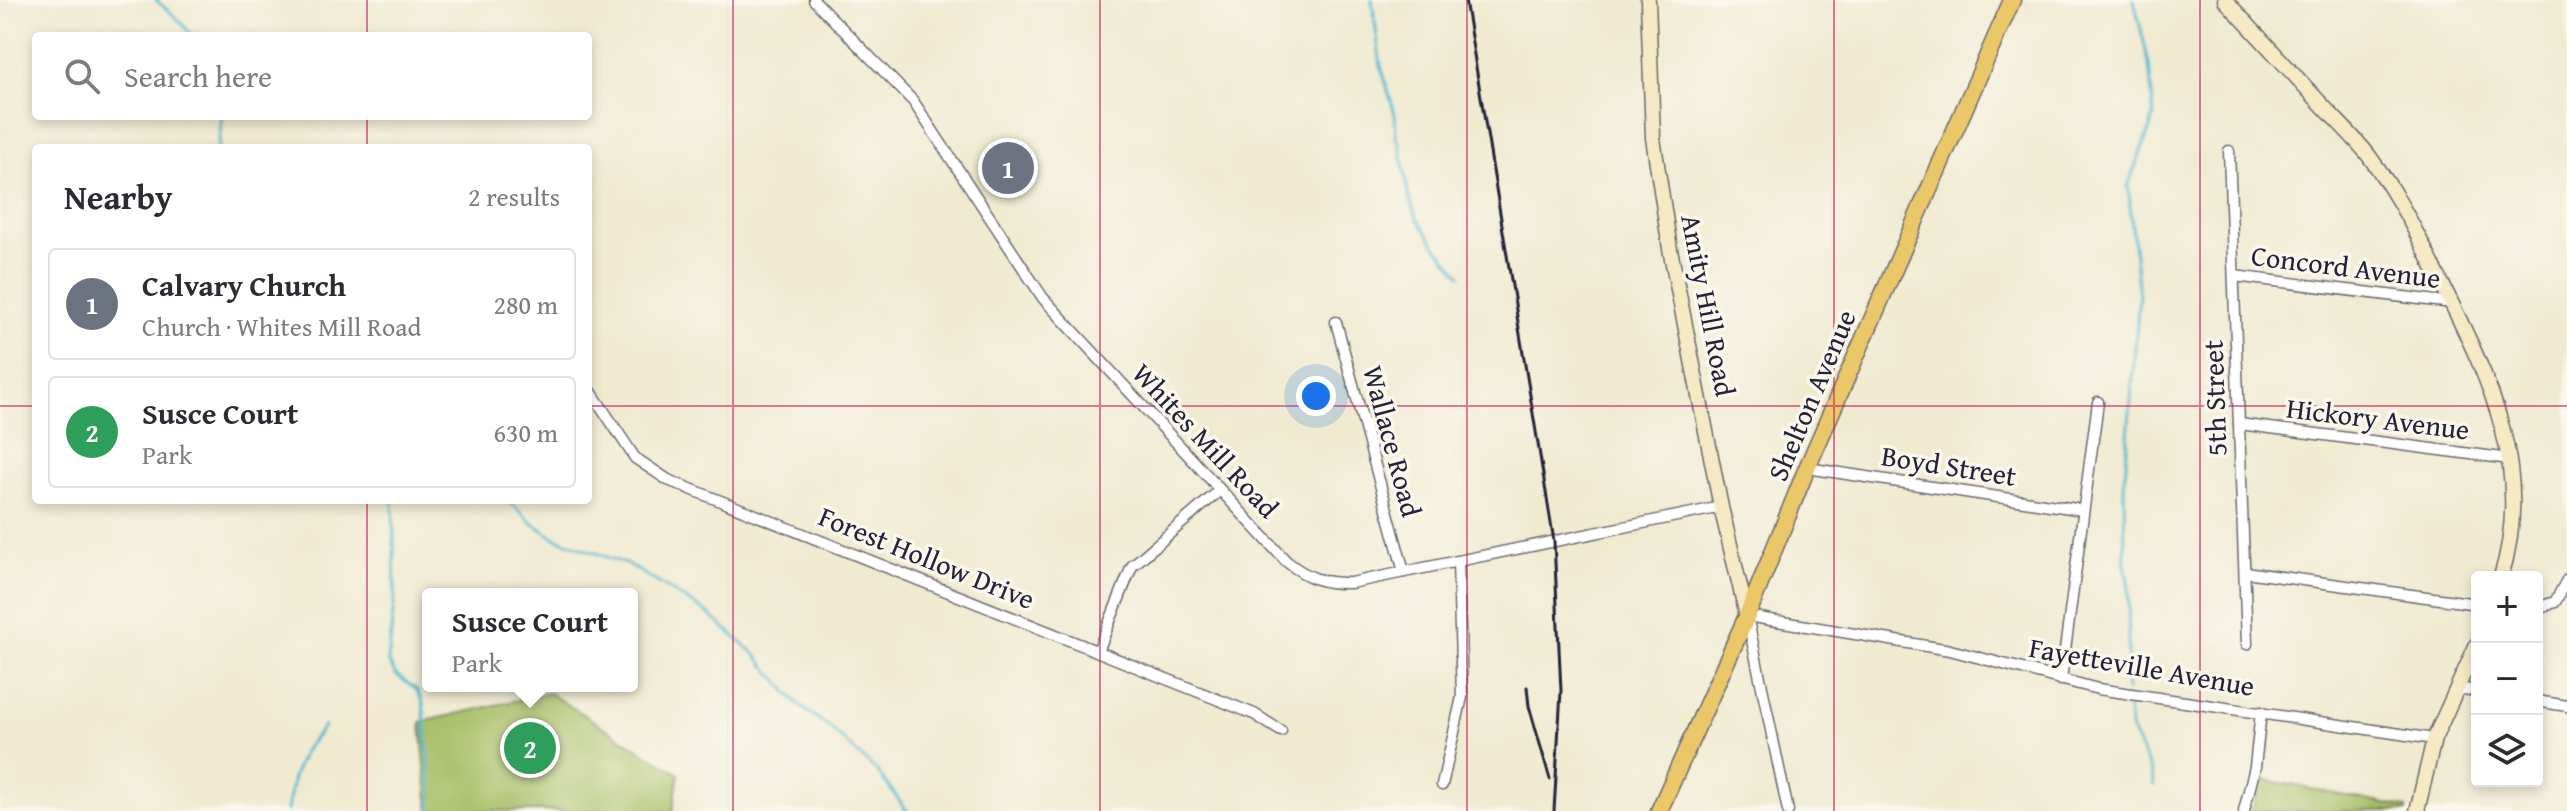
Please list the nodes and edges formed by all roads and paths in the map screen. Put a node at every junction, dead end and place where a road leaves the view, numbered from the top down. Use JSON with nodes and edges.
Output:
{"nodes":[{"id":1,"x":814,"y":0,"type":"edge"},
{"id":2,"x":1648,"y":0,"type":"edge"},
{"id":3,"x":2012,"y":0,"type":"edge"},
{"id":4,"x":2225,"y":0,"type":"edge"},
{"id":5,"x":2229,"y":151,"type":"dead end"},
{"id":6,"x":2234,"y":276,"type":"junction"},
{"id":7,"x":2452,"y":303,"type":"junction"},
{"id":8,"x":1336,"y":322,"type":"dead end"},
{"id":9,"x":592,"y":393,"type":"edge"},
{"id":10,"x":2098,"y":402,"type":"dead end"},
{"id":11,"x":2239,"y":424,"type":"junction"},
{"id":12,"x":2510,"y":459,"type":"junction"},
{"id":13,"x":1807,"y":468,"type":"junction"},
{"id":14,"x":1219,"y":491,"type":"junction"},
{"id":15,"x":1721,"y":507,"type":"junction"},
{"id":16,"x":2083,"y":510,"type":"junction"},
{"id":17,"x":1458,"y":561,"type":"junction"},
{"id":18,"x":2502,"y":571,"type":"edge"},
{"id":19,"x":1404,"y":572,"type":"junction"},
{"id":20,"x":2245,"y":572,"type":"junction"},
{"id":21,"x":2567,"y":580,"type":"edge"},
{"id":22,"x":2471,"y":603,"type":"edge"},
{"id":23,"x":2543,"y":608,"type":"edge"},
{"id":24,"x":1747,"y":616,"type":"junction"},
{"id":25,"x":2247,"y":644,"type":"dead end"},
{"id":26,"x":1098,"y":651,"type":"junction"},
{"id":27,"x":2471,"y":657,"type":"edge"},
{"id":28,"x":2061,"y":680,"type":"junction"},
{"id":29,"x":2456,"y":688,"type":"junction"},
{"id":30,"x":2471,"y":690,"type":"edge"},
{"id":31,"x":2543,"y":702,"type":"edge"},
{"id":32,"x":2567,"y":706,"type":"edge"},
{"id":33,"x":2261,"y":712,"type":"junction"},
{"id":34,"x":1281,"y":731,"type":"dead end"},
{"id":35,"x":2434,"y":739,"type":"junction"},
{"id":36,"x":1442,"y":785,"type":"dead end"},
{"id":37,"x":1659,"y":811,"type":"edge"},
{"id":38,"x":1788,"y":811,"type":"edge"},
{"id":39,"x":2244,"y":811,"type":"edge"},
{"id":40,"x":2417,"y":811,"type":"edge"}],
"edges":[{"from":1,"to":14,"type":"street","name":"Whites Mill Road"},
{"from":2,"to":15,"type":"street","name":"Amity Hill Road"},
{"from":3,"to":13,"type":"main road","name":"Shelton Avenue"},
{"from":4,"to":7,"type":"street"},
{"from":5,"to":6,"type":"street","name":"5th Street"},
{"from":6,"to":7,"type":"street","name":"Concord Avenue"},
{"from":6,"to":11,"type":"street","name":"5th Street"},
{"from":7,"to":12,"type":"street"},
{"from":8,"to":19,"type":"street","name":"Wallace Road"},
{"from":9,"to":26,"type":"street","name":"Forest Hollow Drive"},
{"from":10,"to":16,"type":"street"},
{"from":11,"to":12,"type":"street","name":"Hickory Avenue"},
{"from":11,"to":20,"type":"street","name":"5th Street"},
{"from":12,"to":18,"type":"street"},
{"from":13,"to":16,"type":"street","name":"Boyd Street"},
{"from":13,"to":24,"type":"main road","name":"Shelton Avenue"},
{"from":14,"to":19,"type":"street","name":"Whites Mill Road"},
{"from":14,"to":26,"type":"street"},
{"from":15,"to":17,"type":"street","name":"Whites Mill Road"},
{"from":15,"to":24,"type":"street","name":"Amity Hill Road"},
{"from":16,"to":28,"type":"street"},
{"from":17,"to":19,"type":"street","name":"Whites Mill Road"},
{"from":17,"to":36,"type":"street"},
{"from":20,"to":22,"type":"street"},
{"from":20,"to":25,"type":"street","name":"5th Street"},
{"from":21,"to":23,"type":"street"},
{"from":24,"to":28,"type":"street","name":"Fayetteville Avenue"},
{"from":24,"to":37,"type":"main road","name":"Shelton Avenue"},
{"from":24,"to":38,"type":"street"},
{"from":26,"to":34,"type":"street","name":"Forest Hollow Drive"},
{"from":27,"to":29,"type":"street"},
{"from":28,"to":33,"type":"street","name":"Fayetteville Avenue"},
{"from":29,"to":30,"type":"street"},
{"from":29,"to":35,"type":"street"},
{"from":31,"to":32,"type":"street"},
{"from":33,"to":35,"type":"street","name":"Fayetteville Avenue"},
{"from":33,"to":39,"type":"street"},
{"from":35,"to":40,"type":"street"}]}
